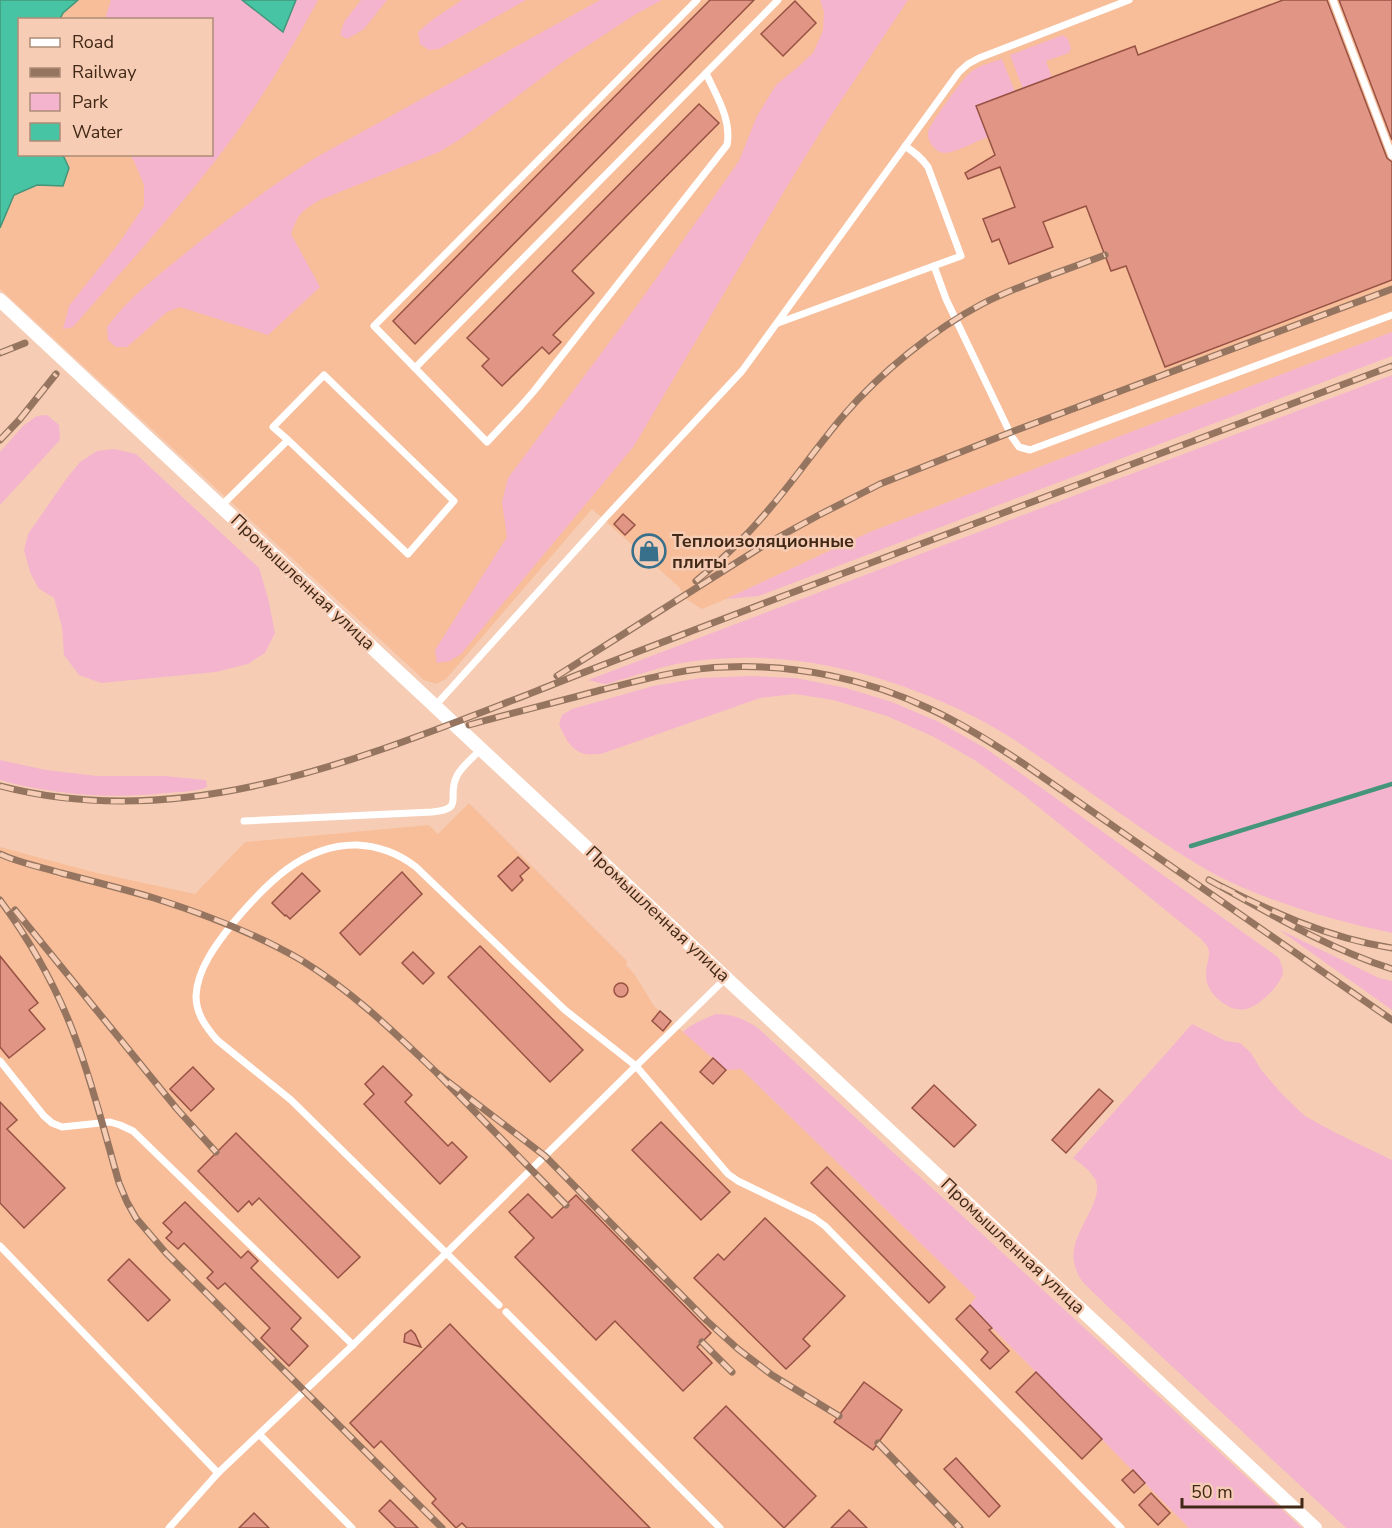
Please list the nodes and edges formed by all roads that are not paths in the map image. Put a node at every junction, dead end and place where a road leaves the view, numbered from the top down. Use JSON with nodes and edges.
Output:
{"nodes":[{"id":1,"x":697,"y":0,"type":"edge"},
{"id":2,"x":778,"y":0,"type":"edge"},
{"id":3,"x":1129,"y":0,"type":"edge"},
{"id":4,"x":1333,"y":0,"type":"edge"},
{"id":5,"x":706,"y":73,"type":"junction"},
{"id":6,"x":905,"y":147,"type":"junction"},
{"id":7,"x":1392,"y":156,"type":"edge"},
{"id":8,"x":934,"y":266,"type":"junction"},
{"id":9,"x":0,"y":300,"type":"edge"},
{"id":10,"x":1392,"y":315,"type":"edge"},
{"id":11,"x":778,"y":323,"type":"junction"},
{"id":12,"x":415,"y":368,"type":"junction"},
{"id":13,"x":288,"y":440,"type":"junction"},
{"id":14,"x":221,"y":506,"type":"junction"},
{"id":15,"x":435,"y":706,"type":"junction"},
{"id":16,"x":481,"y":749,"type":"junction"},
{"id":17,"x":244,"y":821,"type":"dead end"},
{"id":18,"x":726,"y":978,"type":"junction"},
{"id":19,"x":0,"y":1061,"type":"edge"},
{"id":20,"x":636,"y":1066,"type":"junction"},
{"id":21,"x":0,"y":1246,"type":"edge"},
{"id":22,"x":447,"y":1252,"type":"junction"},
{"id":23,"x":499,"y":1305,"type":"dead end"},
{"id":24,"x":506,"y":1312,"type":"dead end"},
{"id":25,"x":353,"y":1345,"type":"junction"},
{"id":26,"x":260,"y":1435,"type":"junction"},
{"id":27,"x":218,"y":1473,"type":"junction"},
{"id":28,"x":169,"y":1528,"type":"edge"},
{"id":29,"x":352,"y":1528,"type":"edge"},
{"id":30,"x":720,"y":1528,"type":"edge"},
{"id":31,"x":1121,"y":1528,"type":"edge"},
{"id":32,"x":1315,"y":1528,"type":"edge"}],
"edges":[{"from":1,"to":12,"type":"lane"},
{"from":2,"to":5,"type":"lane"},
{"from":3,"to":6,"type":"lane"},
{"from":4,"to":7,"type":"lane"},
{"from":5,"to":12,"type":"lane"},
{"from":5,"to":12,"type":"lane"},
{"from":6,"to":8,"type":"lane"},
{"from":6,"to":11,"type":"lane"},
{"from":8,"to":10,"type":"lane"},
{"from":8,"to":11,"type":"lane"},
{"from":9,"to":14,"type":"street","name":"Промышленная улица"},
{"from":11,"to":15,"type":"lane"},
{"from":13,"to":13,"type":"lane"},
{"from":13,"to":14,"type":"lane"},
{"from":14,"to":15,"type":"street","name":"Промышленная улица"},
{"from":15,"to":16,"type":"street","name":"Промышленная улица"},
{"from":16,"to":17,"type":"lane"},
{"from":16,"to":18,"type":"street","name":"Промышленная улица"},
{"from":18,"to":20,"type":"lane"},
{"from":18,"to":32,"type":"street","name":"Промышленная улица"},
{"from":19,"to":25,"type":"lane"},
{"from":20,"to":22,"type":"lane"},
{"from":20,"to":22,"type":"lane"},
{"from":20,"to":31,"type":"lane"},
{"from":21,"to":27,"type":"lane"},
{"from":22,"to":23,"type":"lane"},
{"from":22,"to":25,"type":"lane"},
{"from":24,"to":30,"type":"lane"},
{"from":25,"to":26,"type":"lane"},
{"from":26,"to":27,"type":"lane"},
{"from":26,"to":29,"type":"lane"},
{"from":27,"to":28,"type":"lane"}]}
